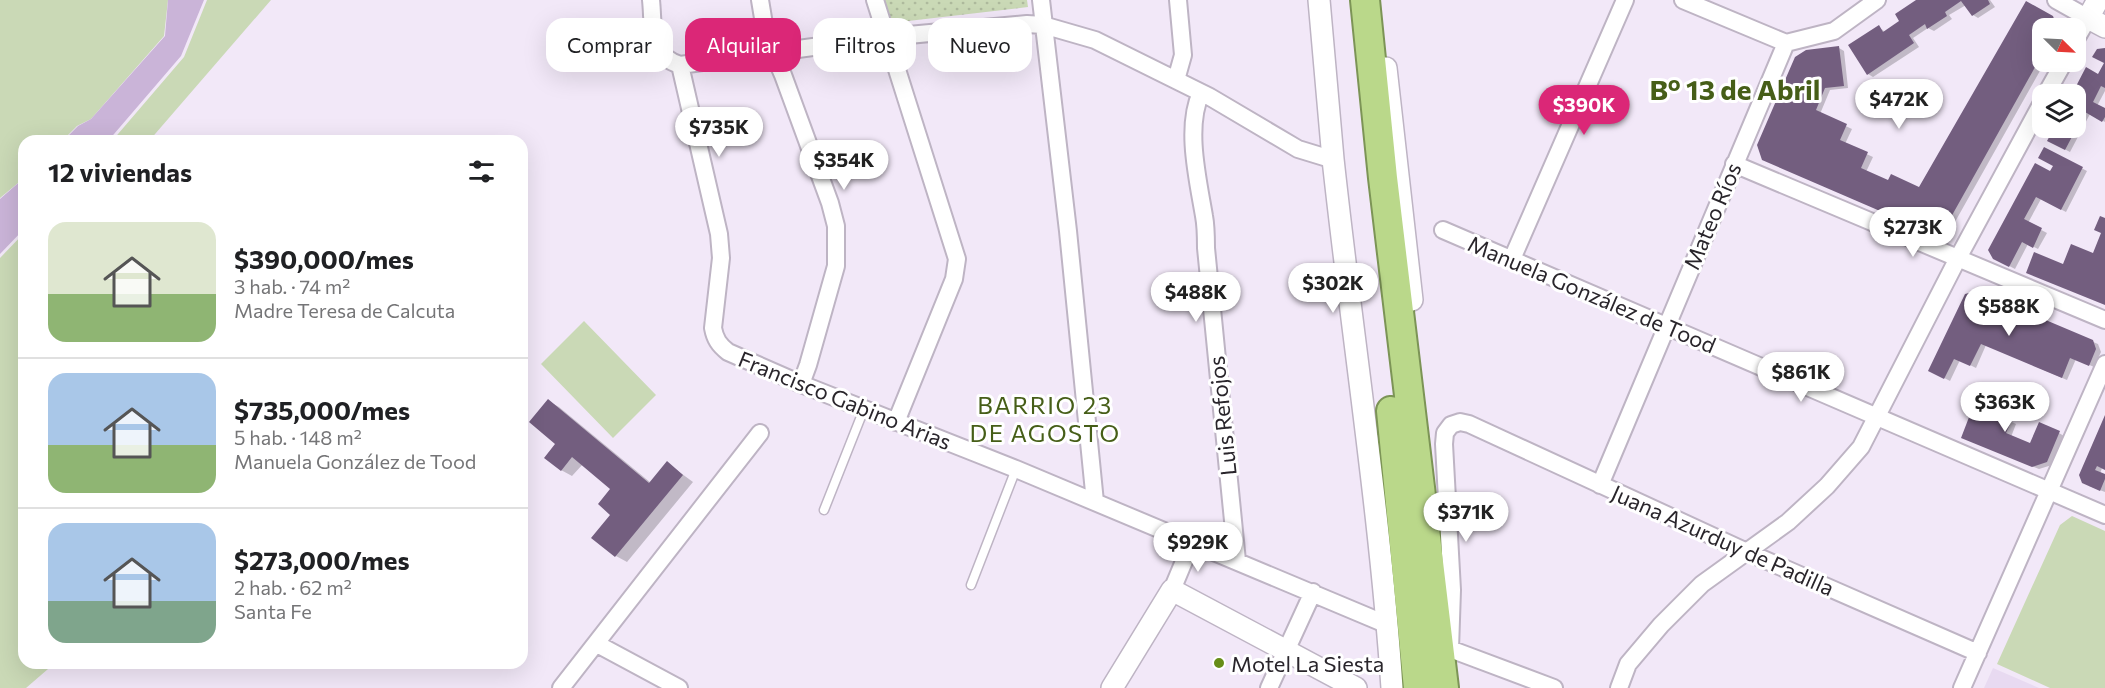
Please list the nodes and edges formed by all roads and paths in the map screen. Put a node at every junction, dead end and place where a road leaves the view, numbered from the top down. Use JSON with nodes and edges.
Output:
{"nodes":[{"id":1,"x":651,"y":0,"type":"edge"},
{"id":2,"x":760,"y":0,"type":"edge"},
{"id":3,"x":875,"y":0,"type":"edge"},
{"id":4,"x":1041,"y":0,"type":"edge"},
{"id":5,"x":1178,"y":0,"type":"edge"},
{"id":6,"x":1319,"y":0,"type":"edge"},
{"id":7,"x":1348,"y":0,"type":"edge"},
{"id":8,"x":1365,"y":0,"type":"edge"},
{"id":9,"x":1379,"y":0,"type":"edge"},
{"id":10,"x":1625,"y":0,"type":"edge"},
{"id":11,"x":1683,"y":0,"type":"edge"},
{"id":12,"x":1877,"y":0,"type":"edge"},
{"id":13,"x":2056,"y":0,"type":"edge"},
{"id":14,"x":2097,"y":15,"type":"edge"},
{"id":15,"x":763,"y":18,"type":"edge"},
{"id":16,"x":881,"y":18,"type":"edge"},
{"id":17,"x":1043,"y":25,"type":"junction"},
{"id":18,"x":2086,"y":28,"type":"edge"},
{"id":19,"x":916,"y":35,"type":"edge"},
{"id":20,"x":1786,"y":43,"type":"junction"},
{"id":21,"x":685,"y":63,"type":"edge"},
{"id":22,"x":680,"y":64,"type":"junction"},
{"id":23,"x":782,"y":72,"type":"edge"},
{"id":24,"x":898,"y":72,"type":"edge"},
{"id":25,"x":1176,"y":80,"type":"junction"},
{"id":26,"x":1201,"y":93,"type":"junction"},
{"id":27,"x":2032,"y":121,"type":"edge"},
{"id":28,"x":1334,"y":160,"type":"junction"},
{"id":29,"x":1734,"y":164,"type":"junction"},
{"id":30,"x":1443,"y":230,"type":"dead end"},
{"id":31,"x":1958,"y":258,"type":"junction"},
{"id":32,"x":1512,"y":259,"type":"junction"},
{"id":33,"x":2105,"y":320,"type":"edge"},
{"id":34,"x":1666,"y":326,"type":"junction"},
{"id":35,"x":2105,"y":366,"type":"edge"},
{"id":36,"x":801,"y":384,"type":"junction"},
{"id":37,"x":864,"y":409,"type":"junction"},
{"id":38,"x":1876,"y":417,"type":"junction"},
{"id":39,"x":896,"y":422,"type":"junction"},
{"id":40,"x":760,"y":433,"type":"dead end"},
{"id":41,"x":1016,"y":470,"type":"junction"},
{"id":42,"x":1600,"y":485,"type":"junction"},
{"id":43,"x":2050,"y":491,"type":"junction"},
{"id":44,"x":1095,"y":502,"type":"junction"},
{"id":45,"x":825,"y":510,"type":"dead end"},
{"id":46,"x":2105,"y":515,"type":"edge"},
{"id":47,"x":1192,"y":542,"type":"junction"},
{"id":48,"x":1747,"y":552,"type":"junction"},
{"id":49,"x":1237,"y":561,"type":"junction"},
{"id":50,"x":971,"y":585,"type":"dead end"},
{"id":51,"x":1172,"y":590,"type":"junction"},
{"id":52,"x":1313,"y":592,"type":"junction"},
{"id":53,"x":1388,"y":625,"type":"junction"},
{"id":54,"x":597,"y":644,"type":"junction"},
{"id":55,"x":1286,"y":649,"type":"junction"},
{"id":56,"x":1450,"y":649,"type":"junction"},
{"id":57,"x":1978,"y":653,"type":"junction"},
{"id":58,"x":561,"y":688,"type":"edge"},
{"id":59,"x":679,"y":688,"type":"edge"},
{"id":60,"x":1112,"y":688,"type":"edge"},
{"id":61,"x":1269,"y":688,"type":"edge"},
{"id":62,"x":1356,"y":688,"type":"edge"},
{"id":63,"x":1392,"y":688,"type":"edge"},
{"id":64,"x":1418,"y":688,"type":"edge"},
{"id":65,"x":1444,"y":688,"type":"edge"},
{"id":66,"x":1450,"y":688,"type":"edge"},
{"id":67,"x":1554,"y":688,"type":"edge"},
{"id":68,"x":1619,"y":688,"type":"edge"},
{"id":69,"x":1962,"y":688,"type":"edge"}],
"edges":[{"from":1,"to":22,"type":"street"},
{"from":2,"to":15,"type":"street"},
{"from":3,"to":16,"type":"street"},
{"from":4,"to":17,"type":"street"},
{"from":5,"to":25,"type":"street"},
{"from":6,"to":28,"type":"street"},
{"from":7,"to":64,"type":"highway"},
{"from":8,"to":65,"type":"highway"},
{"from":9,"to":56,"type":"street"},
{"from":10,"to":32,"type":"street"},
{"from":11,"to":20,"type":"street"},
{"from":12,"to":20,"type":"street"},
{"from":13,"to":14,"type":"street"},
{"from":14,"to":18,"type":"street"},
{"from":17,"to":19,"type":"street"},
{"from":17,"to":25,"type":"street"},
{"from":17,"to":44,"type":"street"},
{"from":20,"to":29,"type":"street","name":"Mateo Ríos"},
{"from":21,"to":22,"type":"street"},
{"from":22,"to":36,"type":"street","name":"Francisco Gabino Arias"},
{"from":23,"to":36,"type":"street"},
{"from":24,"to":39,"type":"street"},
{"from":25,"to":26,"type":"street"},
{"from":26,"to":28,"type":"street"},
{"from":26,"to":49,"type":"street","name":"Luis Refojos"},
{"from":27,"to":31,"type":"street"},
{"from":28,"to":53,"type":"street"},
{"from":29,"to":31,"type":"street"},
{"from":29,"to":34,"type":"street","name":"Mateo Ríos"},
{"from":30,"to":32,"type":"street","name":"Manuela González de Tood"},
{"from":31,"to":33,"type":"street"},
{"from":31,"to":38,"type":"street"},
{"from":32,"to":34,"type":"street","name":"Manuela González de Tood"},
{"from":34,"to":38,"type":"street","name":"Manuela González de Tood"},
{"from":34,"to":42,"type":"street","name":"Mateo Ríos"},
{"from":35,"to":43,"type":"street"},
{"from":36,"to":37,"type":"street","name":"Francisco Gabino Arias"},
{"from":37,"to":39,"type":"street","name":"Francisco Gabino Arias"},
{"from":37,"to":45,"type":"lane"},
{"from":38,"to":43,"type":"street","name":"Manuela González de Tood"},
{"from":38,"to":48,"type":"street"},
{"from":39,"to":41,"type":"street","name":"Francisco Gabino Arias"},
{"from":40,"to":54,"type":"street"},
{"from":41,"to":44,"type":"street","name":"Francisco Gabino Arias"},
{"from":41,"to":50,"type":"lane"},
{"from":42,"to":48,"type":"street","name":"Juana Azurduy de Padilla"},
{"from":42,"to":56,"type":"street","name":"Juana Azurduy de Padilla"},
{"from":43,"to":46,"type":"street","name":"Manuela González de Tood"},
{"from":43,"to":57,"type":"street"},
{"from":44,"to":47,"type":"street","name":"Francisco Gabino Arias"},
{"from":47,"to":49,"type":"street","name":"Francisco Gabino Arias"},
{"from":47,"to":51,"type":"street"},
{"from":48,"to":57,"type":"street","name":"Juana Azurduy de Padilla"},
{"from":48,"to":68,"type":"street"},
{"from":49,"to":52,"type":"street","name":"Francisco Gabino Arias"},
{"from":51,"to":55,"type":"street"},
{"from":51,"to":60,"type":"street"},
{"from":52,"to":53,"type":"street","name":"Francisco Gabino Arias"},
{"from":52,"to":55,"type":"street"},
{"from":53,"to":63,"type":"street"},
{"from":54,"to":58,"type":"street"},
{"from":54,"to":59,"type":"street"},
{"from":55,"to":61,"type":"street"},
{"from":55,"to":62,"type":"street"},
{"from":56,"to":66,"type":"street"},
{"from":56,"to":67,"type":"street"},
{"from":57,"to":69,"type":"street"}]}
